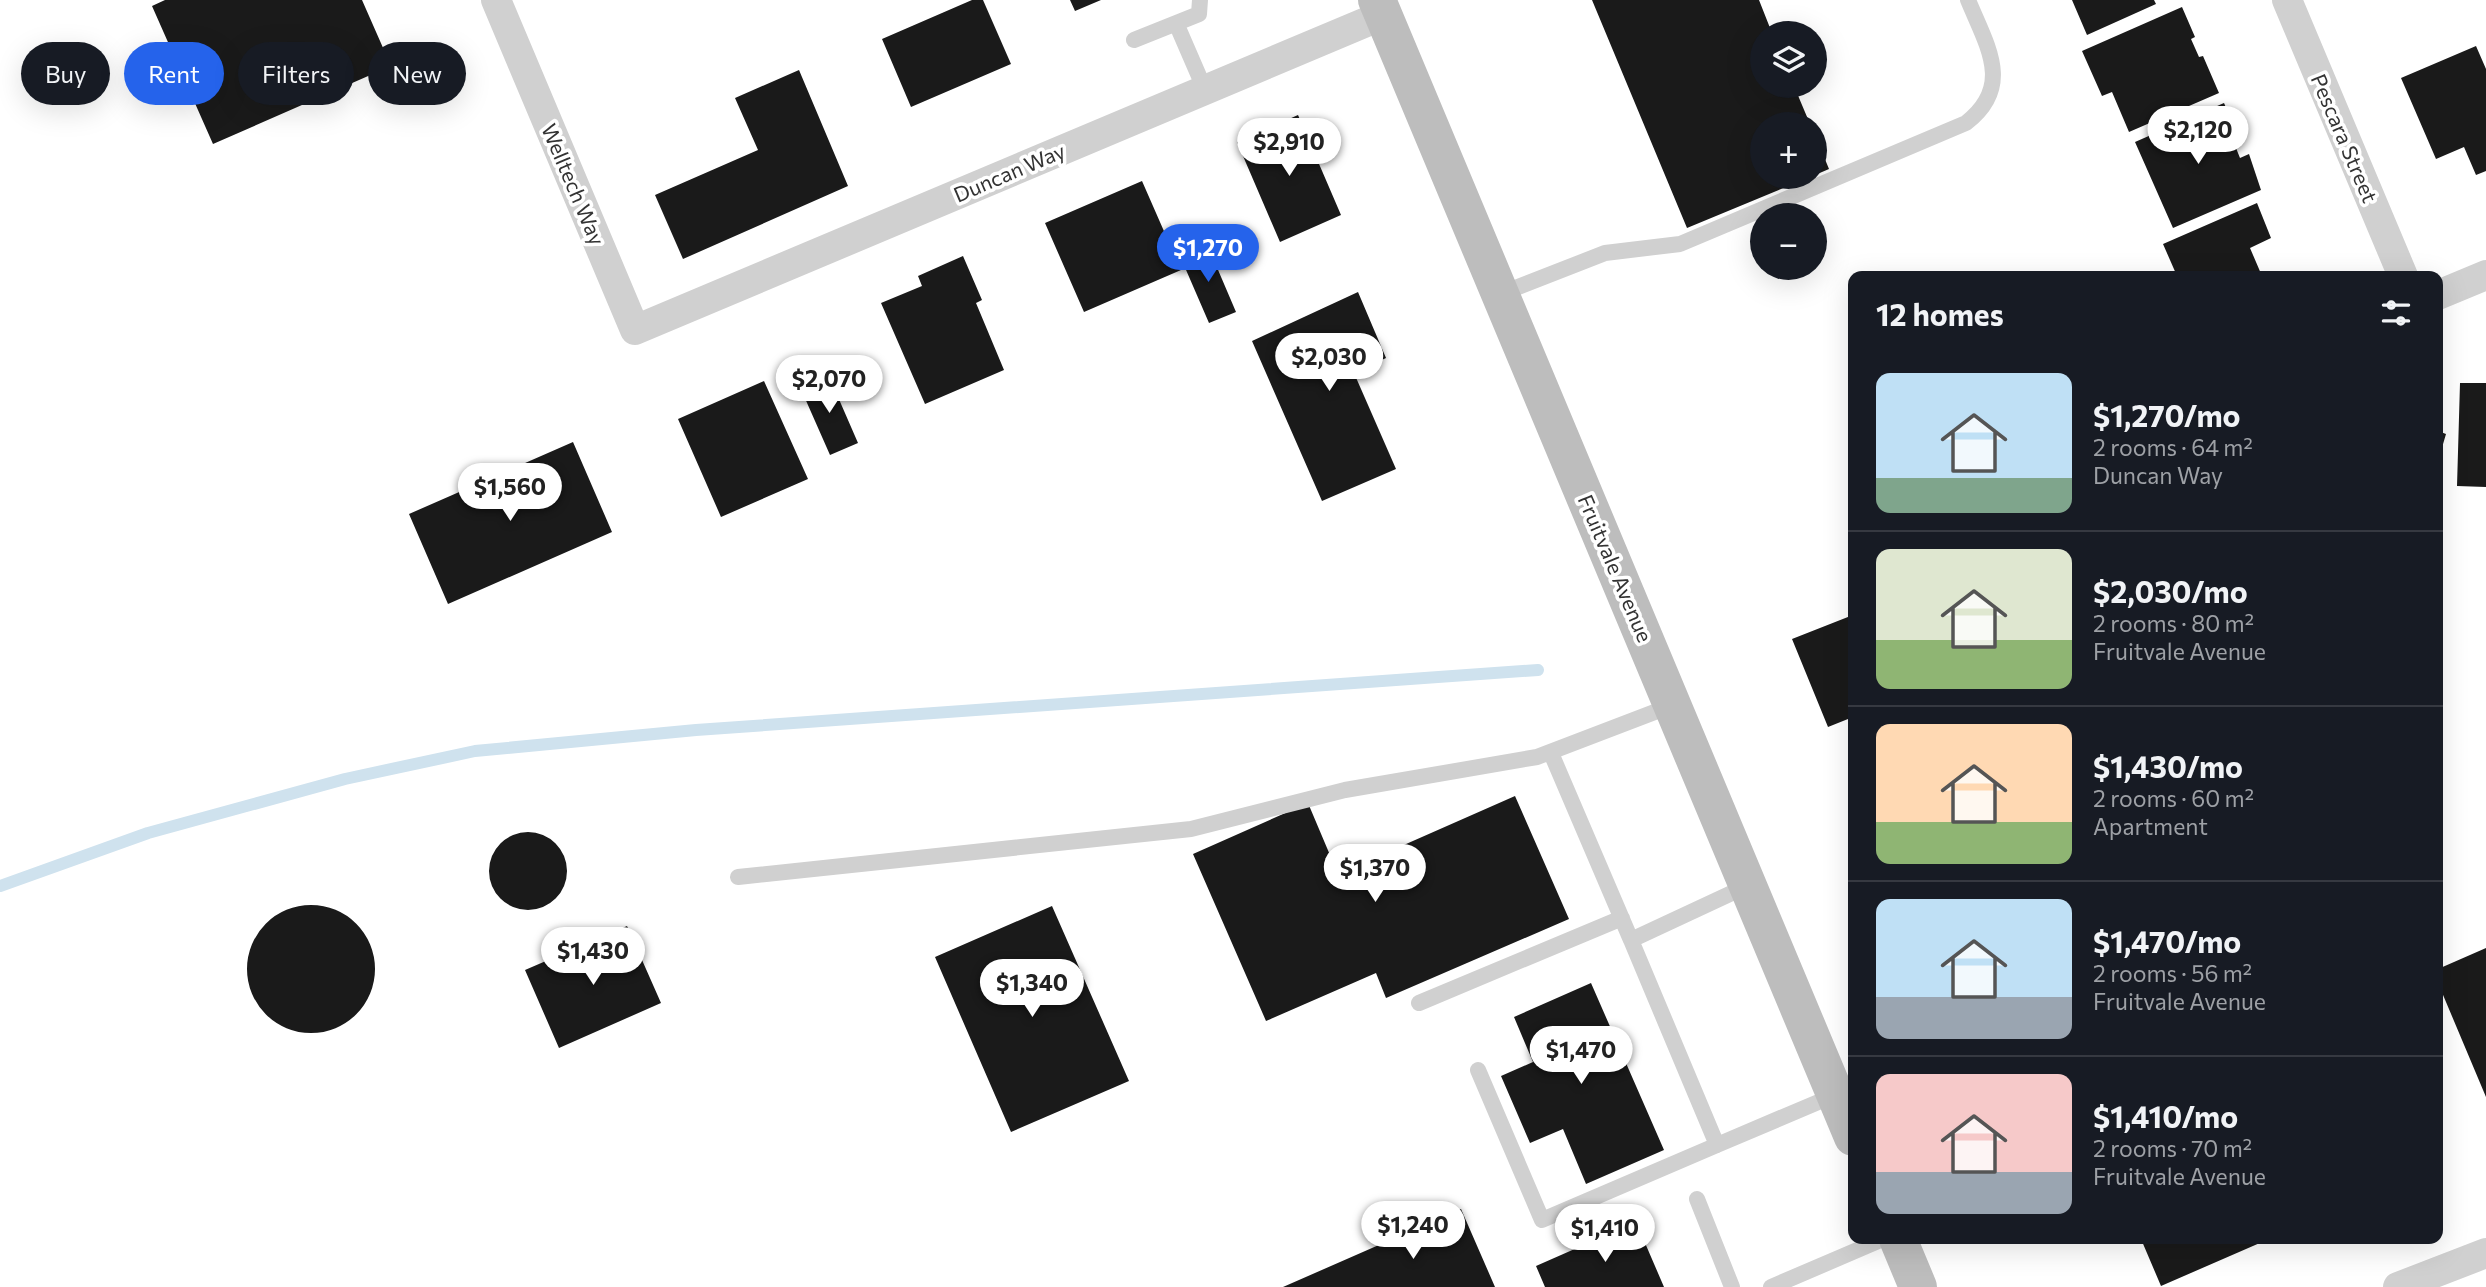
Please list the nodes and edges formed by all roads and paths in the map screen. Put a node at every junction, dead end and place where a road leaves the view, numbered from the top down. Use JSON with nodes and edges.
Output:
{"nodes":[{"id":1,"x":496,"y":0,"type":"edge"},
{"id":2,"x":1200,"y":0,"type":"edge"},
{"id":3,"x":1968,"y":0,"type":"edge"},
{"id":4,"x":2287,"y":0,"type":"edge"},
{"id":5,"x":1380,"y":7,"type":"edge"},
{"id":6,"x":1176,"y":23,"type":"junction"},
{"id":7,"x":1134,"y":40,"type":"dead end"},
{"id":8,"x":1205,"y":90,"type":"junction"},
{"id":9,"x":2401,"y":271,"type":"edge"},
{"id":10,"x":2486,"y":275,"type":"edge"},
{"id":11,"x":2443,"y":293,"type":"edge"},
{"id":12,"x":1500,"y":294,"type":"junction"},
{"id":13,"x":635,"y":330,"type":"joint"},
{"id":14,"x":1673,"y":705,"type":"junction"},
{"id":15,"x":1551,"y":753,"type":"junction"},
{"id":16,"x":738,"y":877,"type":"dead end"},
{"id":17,"x":1749,"y":885,"type":"junction"},
{"id":18,"x":1622,"y":918,"type":"junction"},
{"id":19,"x":1631,"y":940,"type":"junction"},
{"id":20,"x":1419,"y":1003,"type":"dead end"},
{"id":21,"x":1478,"y":1070,"type":"dead end"},
{"id":22,"x":1835,"y":1096,"type":"junction"},
{"id":23,"x":1848,"y":1126,"type":"edge"},
{"id":24,"x":1717,"y":1145,"type":"junction"},
{"id":25,"x":1697,"y":1199,"type":"dead end"},
{"id":26,"x":1871,"y":1244,"type":"edge"},
{"id":27,"x":1900,"y":1244,"type":"edge"},
{"id":28,"x":2486,"y":1252,"type":"edge"},
{"id":29,"x":1732,"y":1287,"type":"edge"},
{"id":30,"x":1771,"y":1287,"type":"edge"},
{"id":31,"x":1918,"y":1287,"type":"edge"},
{"id":32,"x":2398,"y":1287,"type":"edge"}],
"edges":[{"from":1,"to":13,"type":"street","name":"Welltech Way"},
{"from":2,"to":6,"type":"lane"},
{"from":3,"to":12,"type":"lane"},
{"from":4,"to":9,"type":"street","name":"Pescara Street"},
{"from":5,"to":8,"type":"street","name":"Duncan Way"},
{"from":5,"to":12,"type":"main road","name":"Fruitvale Avenue"},
{"from":6,"to":7,"type":"lane"},
{"from":6,"to":8,"type":"lane"},
{"from":8,"to":13,"type":"street","name":"Duncan Way"},
{"from":10,"to":11,"type":"street"},
{"from":12,"to":14,"type":"main road","name":"Fruitvale Avenue"},
{"from":14,"to":15,"type":"lane"},
{"from":14,"to":17,"type":"main road","name":"Fruitvale Avenue"},
{"from":15,"to":16,"type":"lane"},
{"from":15,"to":18,"type":"lane"},
{"from":17,"to":19,"type":"lane"},
{"from":17,"to":22,"type":"main road","name":"Fruitvale Avenue"},
{"from":18,"to":19,"type":"lane"},
{"from":18,"to":20,"type":"lane"},
{"from":19,"to":24,"type":"lane"},
{"from":21,"to":24,"type":"lane"},
{"from":22,"to":23,"type":"main road","name":"Fruitvale Avenue"},
{"from":22,"to":24,"type":"lane"},
{"from":25,"to":29,"type":"lane"},
{"from":26,"to":30,"type":"lane"},
{"from":27,"to":31,"type":"main road"},
{"from":28,"to":32,"type":"street"}]}
